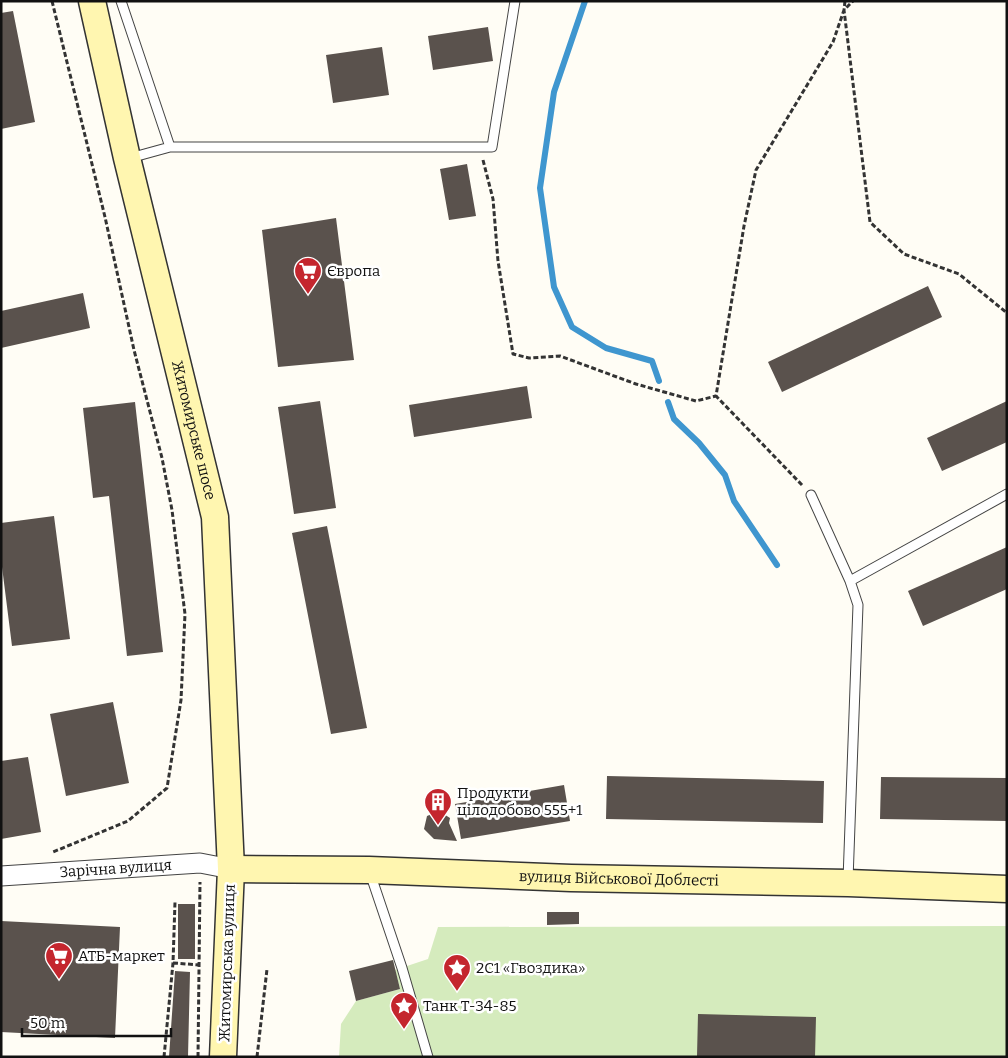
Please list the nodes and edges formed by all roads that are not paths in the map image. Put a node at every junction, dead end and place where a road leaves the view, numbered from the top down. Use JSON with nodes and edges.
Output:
{"nodes":[{"id":1,"x":92,"y":1,"type":"edge"},
{"id":2,"x":121,"y":1,"type":"edge"},
{"id":3,"x":515,"y":1,"type":"edge"},
{"id":4,"x":170,"y":147,"type":"junction"},
{"id":5,"x":127,"y":158,"type":"junction"},
{"id":6,"x":810,"y":494,"type":"road end"},
{"id":7,"x":1007,"y":494,"type":"edge"},
{"id":8,"x":850,"y":581,"type":"junction"},
{"id":9,"x":231,"y":869,"type":"junction"},
{"id":10,"x":370,"y":870,"type":"junction"},
{"id":11,"x":1,"y":876,"type":"edge"},
{"id":12,"x":848,"y":883,"type":"junction"},
{"id":13,"x":1007,"y":889,"type":"edge"},
{"id":14,"x":223,"y":1057,"type":"edge"},
{"id":15,"x":428,"y":1057,"type":"edge"}],
"edges":[{"from":1,"to":5,"type":"main road","name":"Житомирське шосе"},
{"from":2,"to":4,"type":"lane"},
{"from":3,"to":4,"type":"lane"},
{"from":4,"to":5,"type":"lane"},
{"from":5,"to":9,"type":"main road","name":"Житомирське шосе"},
{"from":6,"to":8,"type":"lane"},
{"from":7,"to":8,"type":"lane"},
{"from":8,"to":12,"type":"lane"},
{"from":9,"to":10,"type":"main road","name":"вулиця Військової Доблесті"},
{"from":9,"to":11,"type":"street","name":"Зарічна вулиця"},
{"from":9,"to":14,"type":"main road","name":"Житомирська вулиця"},
{"from":10,"to":12,"type":"main road","name":"вулиця Військової Доблесті"},
{"from":10,"to":15,"type":"lane"},
{"from":12,"to":13,"type":"main road","name":"вулиця Військової Доблесті"}]}
